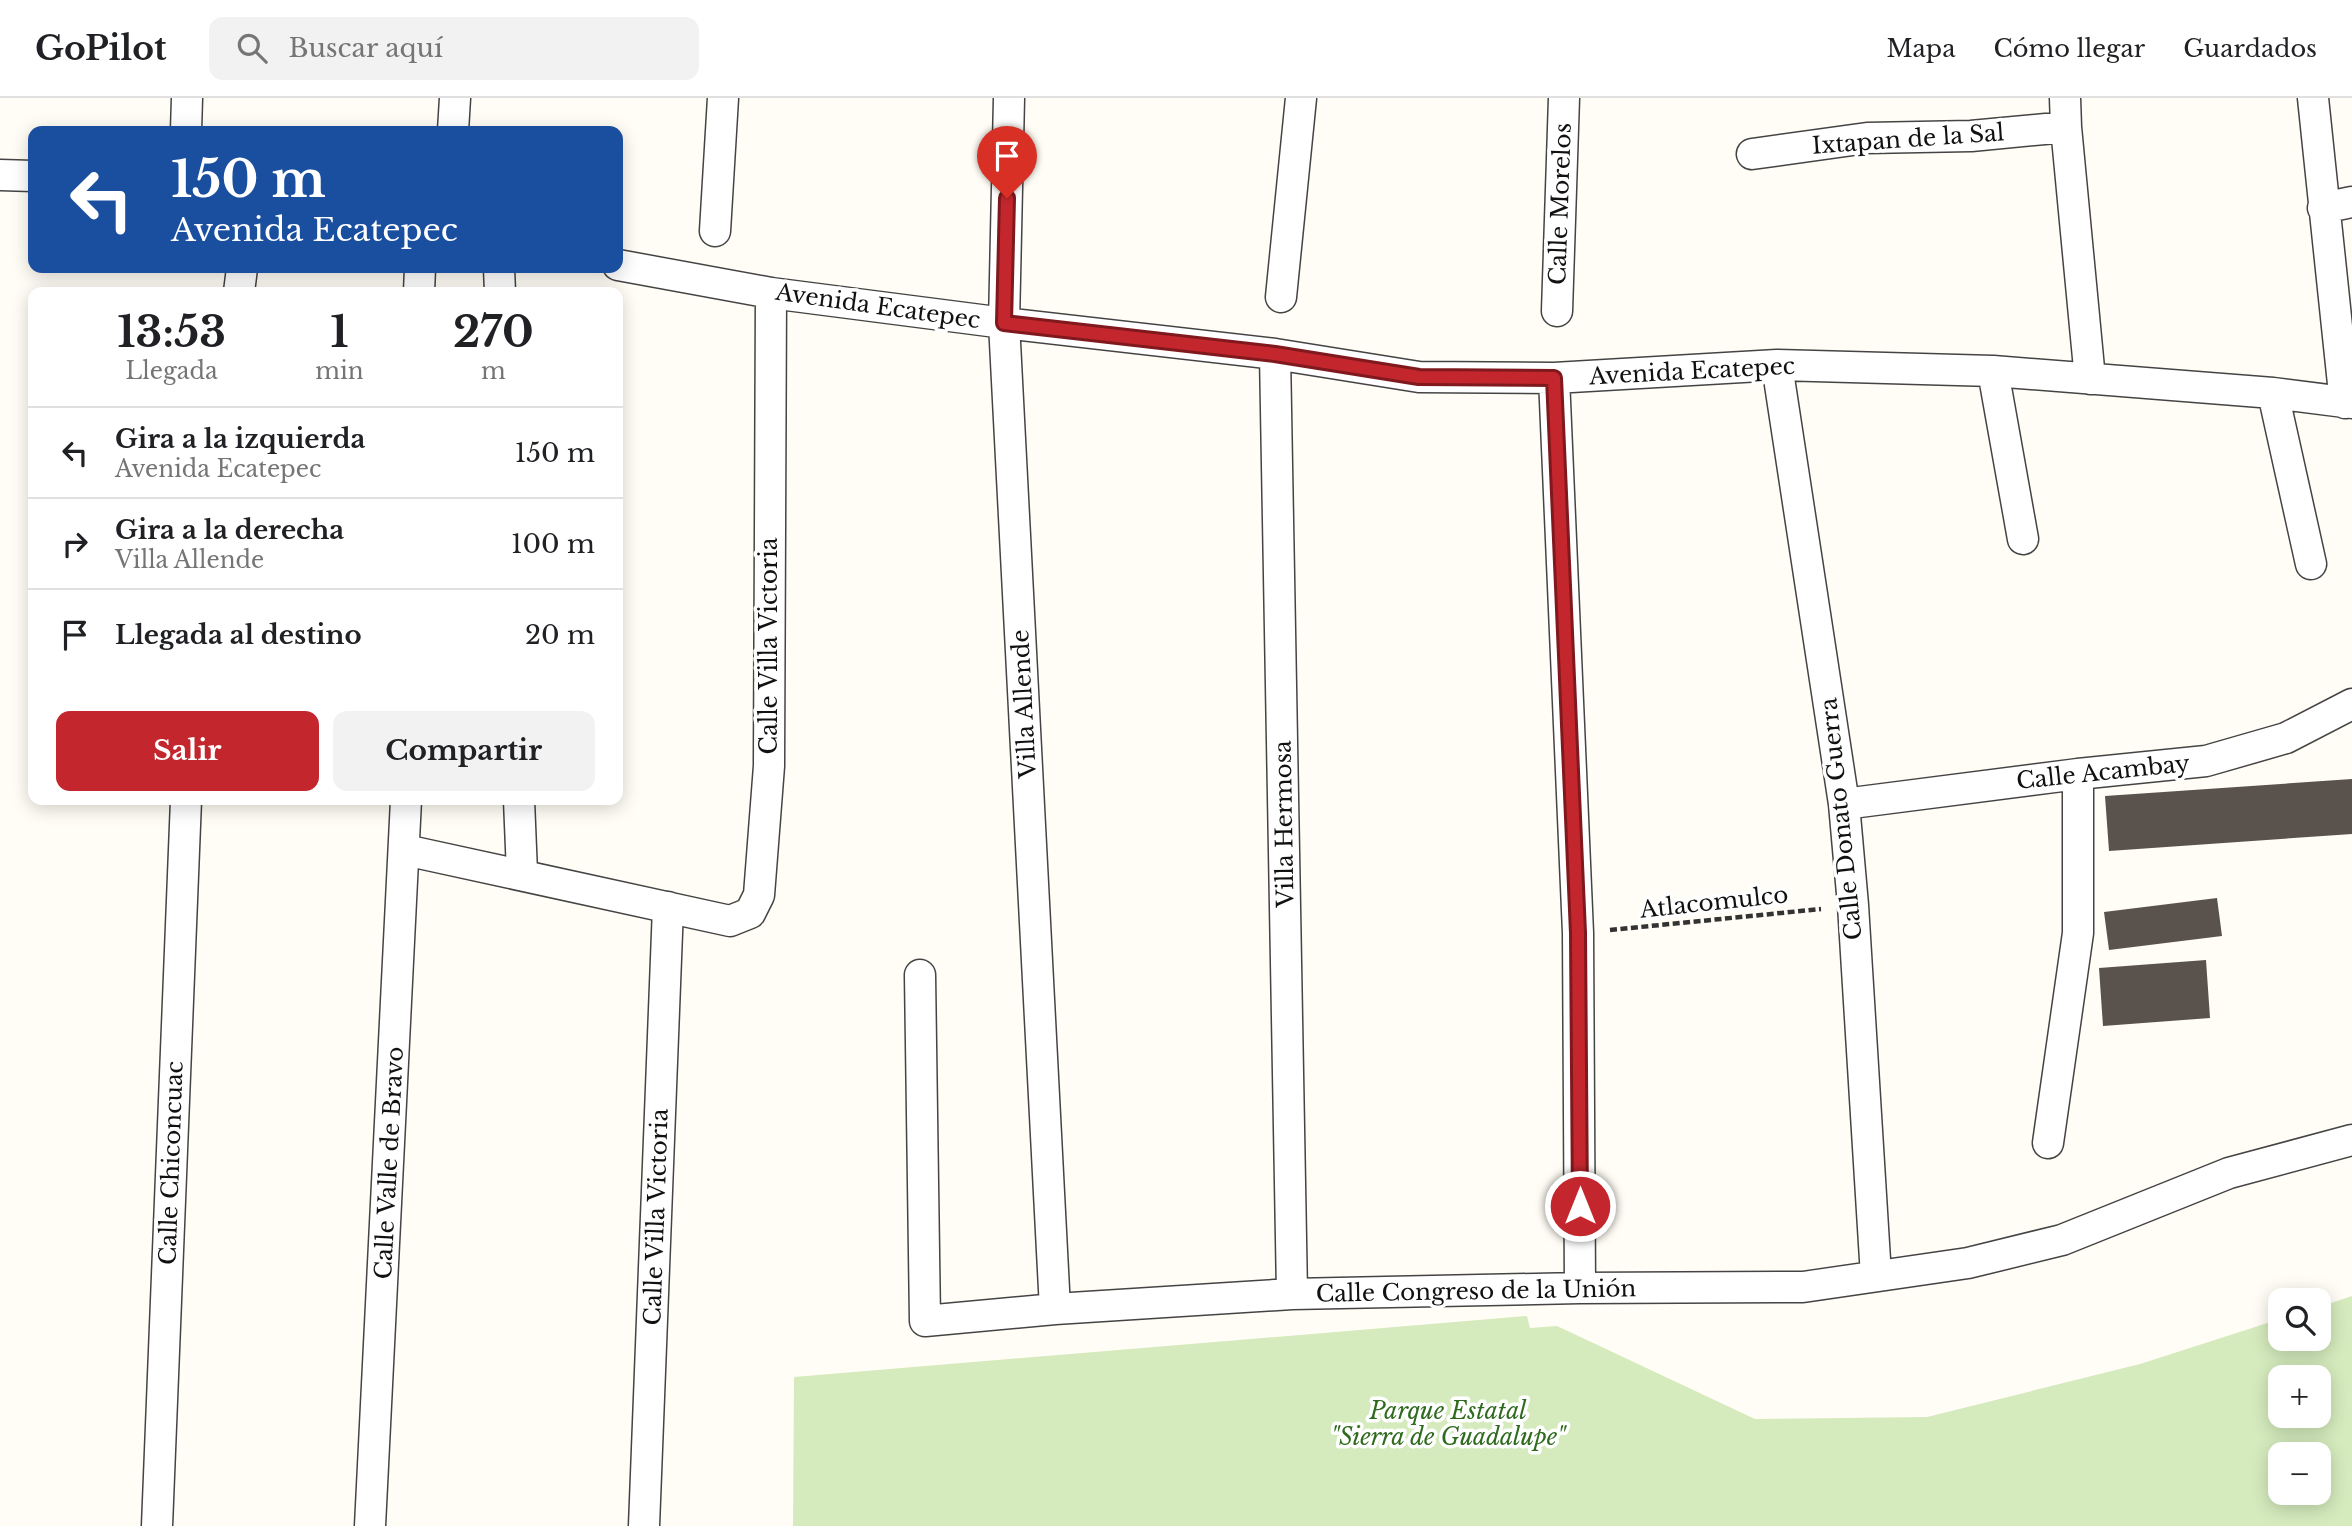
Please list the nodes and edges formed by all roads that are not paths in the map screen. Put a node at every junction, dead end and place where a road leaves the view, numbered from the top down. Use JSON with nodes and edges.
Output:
{"nodes":[{"id":1,"x":187,"y":98,"type":"edge"},
{"id":2,"x":455,"y":98,"type":"edge"},
{"id":3,"x":723,"y":98,"type":"edge"},
{"id":4,"x":1009,"y":98,"type":"edge"},
{"id":5,"x":1301,"y":98,"type":"edge"},
{"id":6,"x":1564,"y":98,"type":"edge"},
{"id":7,"x":2313,"y":98,"type":"edge"},
{"id":8,"x":2065,"y":112,"type":"edge"},
{"id":9,"x":186,"y":126,"type":"edge"},
{"id":10,"x":453,"y":126,"type":"edge"},
{"id":11,"x":1752,"y":154,"type":"dead end"},
{"id":12,"x":0,"y":175,"type":"edge"},
{"id":13,"x":28,"y":176,"type":"edge"},
{"id":14,"x":2338,"y":205,"type":"edge"},
{"id":15,"x":715,"y":230,"type":"dead end"},
{"id":16,"x":623,"y":266,"type":"edge"},
{"id":17,"x":771,"y":293,"type":"junction"},
{"id":18,"x":1281,"y":297,"type":"dead end"},
{"id":19,"x":1557,"y":311,"type":"dead end"},
{"id":20,"x":1004,"y":323,"type":"junction"},
{"id":21,"x":1275,"y":354,"type":"junction"},
{"id":22,"x":1777,"y":365,"type":"junction"},
{"id":23,"x":1993,"y":371,"type":"junction"},
{"id":24,"x":1554,"y":378,"type":"junction"},
{"id":25,"x":2090,"y":379,"type":"junction"},
{"id":26,"x":2273,"y":393,"type":"junction"},
{"id":27,"x":2349,"y":403,"type":"edge"},
{"id":28,"x":2023,"y":539,"type":"dead end"},
{"id":29,"x":2311,"y":564,"type":"dead end"},
{"id":30,"x":2352,"y":704,"type":"edge"},
{"id":31,"x":2078,"y":774,"type":"junction"},
{"id":32,"x":1844,"y":804,"type":"junction"},
{"id":33,"x":186,"y":805,"type":"edge"},
{"id":34,"x":406,"y":805,"type":"edge"},
{"id":35,"x":519,"y":805,"type":"edge"},
{"id":36,"x":405,"y":850,"type":"junction"},
{"id":37,"x":522,"y":873,"type":"junction"},
{"id":38,"x":668,"y":907,"type":"junction"},
{"id":39,"x":920,"y":975,"type":"dead end"},
{"id":40,"x":2352,"y":1140,"type":"edge"},
{"id":41,"x":2049,"y":1143,"type":"dead end"},
{"id":42,"x":1876,"y":1276,"type":"junction"},
{"id":43,"x":1580,"y":1288,"type":"junction"},
{"id":44,"x":1292,"y":1294,"type":"junction"},
{"id":45,"x":1055,"y":1309,"type":"junction"},
{"id":46,"x":157,"y":1526,"type":"edge"},
{"id":47,"x":370,"y":1526,"type":"edge"},
{"id":48,"x":644,"y":1526,"type":"edge"}],
"edges":[{"from":1,"to":9,"type":"street"},
{"from":2,"to":10,"type":"street"},
{"from":3,"to":15,"type":"street"},
{"from":4,"to":20,"type":"street","name":"Villa Allende"},
{"from":5,"to":18,"type":"street"},
{"from":6,"to":19,"type":"street","name":"Calle Morelos"},
{"from":7,"to":14,"type":"street"},
{"from":8,"to":11,"type":"street","name":"Ixtapan de la Sal"},
{"from":8,"to":25,"type":"street"},
{"from":12,"to":13,"type":"street"},
{"from":14,"to":27,"type":"street"},
{"from":16,"to":17,"type":"street","name":"Avenida Ecatepec"},
{"from":17,"to":20,"type":"street","name":"Avenida Ecatepec"},
{"from":17,"to":38,"type":"street","name":"Calle Villa Victoria"},
{"from":20,"to":21,"type":"street","name":"Avenida Ecatepec"},
{"from":20,"to":45,"type":"street","name":"Villa Allende"},
{"from":21,"to":24,"type":"street","name":"Avenida Ecatepec"},
{"from":21,"to":44,"type":"street","name":"Villa Hermosa"},
{"from":22,"to":23,"type":"street","name":"Avenida Ecatepec"},
{"from":22,"to":24,"type":"street","name":"Avenida Ecatepec"},
{"from":22,"to":32,"type":"street","name":"Calle Donato Guerra"},
{"from":23,"to":25,"type":"street","name":"Avenida Ecatepec"},
{"from":23,"to":28,"type":"street"},
{"from":24,"to":43,"type":"street"},
{"from":25,"to":26,"type":"street","name":"Avenida Ecatepec"},
{"from":26,"to":27,"type":"street","name":"Avenida Ecatepec"},
{"from":26,"to":29,"type":"street"},
{"from":30,"to":31,"type":"street","name":"Calle Acambay"},
{"from":31,"to":32,"type":"street","name":"Calle Acambay"},
{"from":31,"to":41,"type":"street"},
{"from":32,"to":42,"type":"street","name":"Calle Donato Guerra"},
{"from":33,"to":46,"type":"street","name":"Calle Chiconcuac"},
{"from":34,"to":36,"type":"street","name":"Calle Valle de Bravo"},
{"from":35,"to":37,"type":"street"},
{"from":36,"to":37,"type":"street","name":"Calle Villa Victoria"},
{"from":36,"to":47,"type":"street","name":"Calle Valle de Bravo"},
{"from":37,"to":38,"type":"street","name":"Calle Villa Victoria"},
{"from":38,"to":48,"type":"street","name":"Calle Villa Victoria"},
{"from":39,"to":45,"type":"street","name":"Calle Congreso de la Unión"},
{"from":40,"to":42,"type":"street","name":"Calle Congreso de la Unión"},
{"from":42,"to":43,"type":"street","name":"Calle Congreso de la Unión"},
{"from":43,"to":44,"type":"street","name":"Calle Congreso de la Unión"},
{"from":44,"to":45,"type":"street","name":"Calle Congreso de la Unión"}]}
